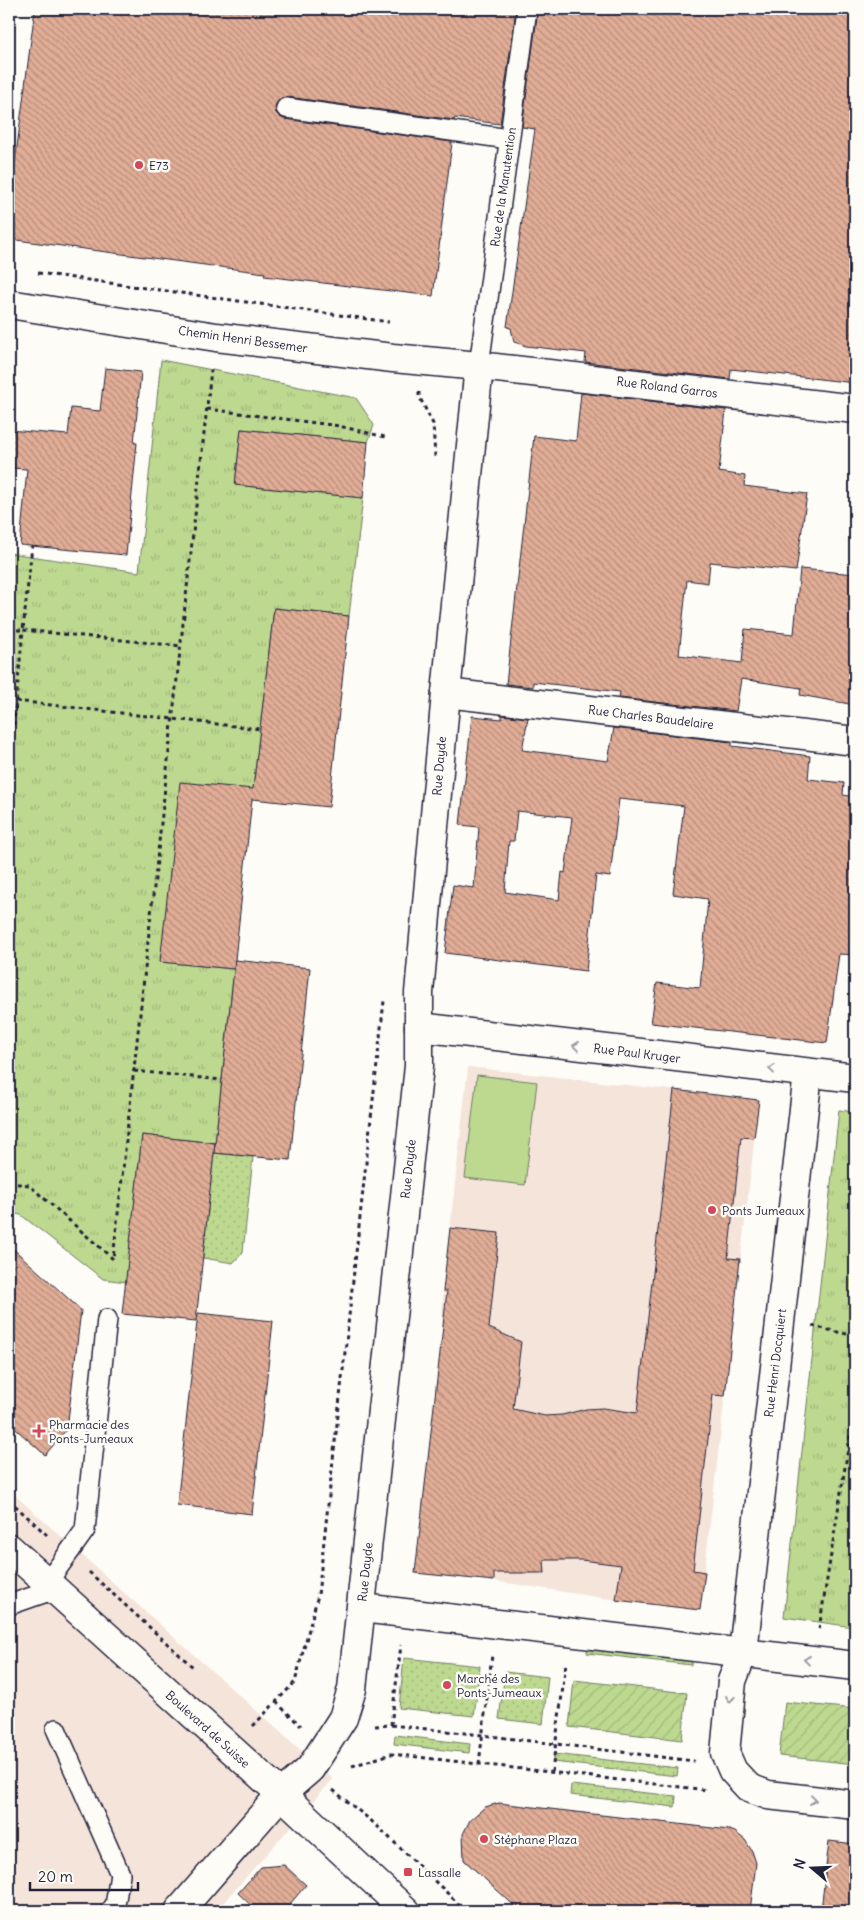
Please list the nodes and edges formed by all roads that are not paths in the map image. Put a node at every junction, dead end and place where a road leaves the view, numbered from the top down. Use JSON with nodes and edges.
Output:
{"nodes":[{"id":1,"x":527,"y":9,"type":"edge"},
{"id":2,"x":286,"y":108,"type":"dead end"},
{"id":3,"x":509,"y":139,"type":"junction"},
{"id":4,"x":9,"y":304,"type":"edge"},
{"id":5,"x":479,"y":366,"type":"junction"},
{"id":6,"x":855,"y":409,"type":"edge"},
{"id":7,"x":446,"y":693,"type":"junction"},
{"id":8,"x":855,"y":740,"type":"edge"},
{"id":9,"x":419,"y":1027,"type":"junction"},
{"id":10,"x":808,"y":1073,"type":"junction"},
{"id":11,"x":855,"y":1078,"type":"edge"},
{"id":12,"x":107,"y":1320,"type":"dead end"},
{"id":13,"x":9,"y":1548,"type":"edge"},
{"id":14,"x":51,"y":1586,"type":"junction"},
{"id":15,"x":9,"y":1605,"type":"edge"},
{"id":16,"x":362,"y":1608,"type":"junction"},
{"id":17,"x":742,"y":1652,"type":"junction"},
{"id":18,"x":855,"y":1666,"type":"edge"},
{"id":19,"x":56,"y":1730,"type":"dead end"},
{"id":20,"x":281,"y":1794,"type":"junction"},
{"id":21,"x":855,"y":1805,"type":"edge"},
{"id":22,"x":110,"y":1911,"type":"edge"},
{"id":23,"x":179,"y":1911,"type":"edge"},
{"id":24,"x":406,"y":1911,"type":"edge"}],
"edges":[{"from":1,"to":3,"type":"lane","name":"Rue de la Manutention"},
{"from":2,"to":3,"type":"lane"},
{"from":3,"to":5,"type":"lane","name":"Rue de la Manutention"},
{"from":4,"to":5,"type":"street","name":"Chemin Henri Bessemer"},
{"from":5,"to":6,"type":"street","name":"Rue Roland Garros"},
{"from":5,"to":7,"type":"street","name":"Rue Dayde"},
{"from":7,"to":8,"type":"street","name":"Rue Charles Baudelaire"},
{"from":7,"to":9,"type":"street","name":"Rue Dayde"},
{"from":10,"to":9,"type":"street","name":"Rue Paul Kruger","one_way":true},
{"from":9,"to":16,"type":"street","name":"Rue Dayde"},
{"from":10,"to":11,"type":"street","name":"Rue Paul Kruger"},
{"from":10,"to":17,"type":"street","name":"Rue Henri Docquiert"},
{"from":12,"to":14,"type":"lane"},
{"from":13,"to":14,"type":"street","name":"Boulevard de Suisse"},
{"from":14,"to":15,"type":"lane"},
{"from":14,"to":20,"type":"street","name":"Boulevard de Suisse"},
{"from":16,"to":17,"type":"street"},
{"from":16,"to":20,"type":"street","name":"Rue Dayde"},
{"from":18,"to":17,"type":"street","one_way":true},
{"from":17,"to":21,"type":"street","name":"Rue Henri Docquiert","one_way":true},
{"from":19,"to":22,"type":"lane"},
{"from":20,"to":23,"type":"street","name":"Rue Dayde"},
{"from":20,"to":24,"type":"street","name":"Boulevard de Suisse"}]}
